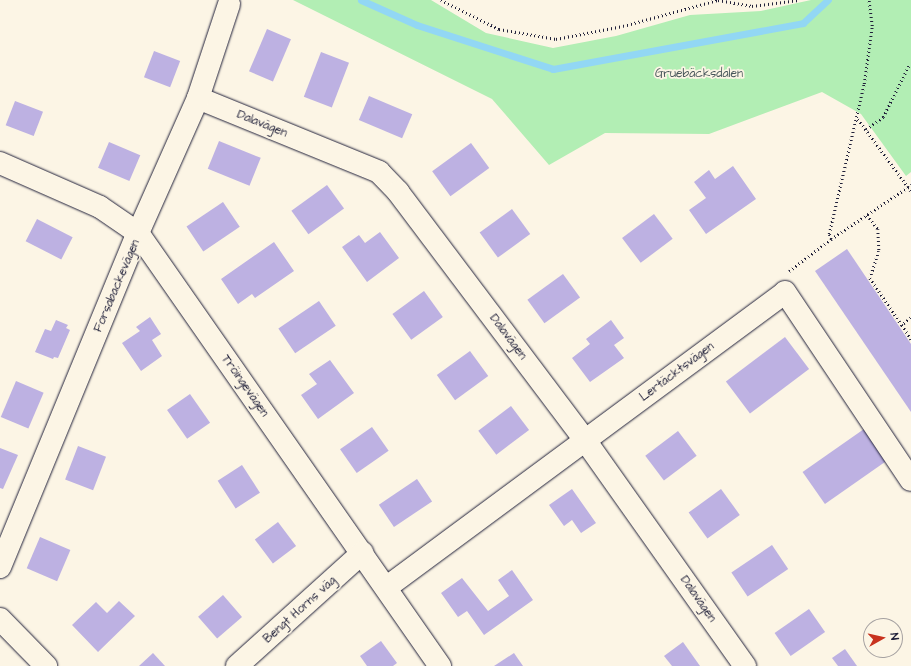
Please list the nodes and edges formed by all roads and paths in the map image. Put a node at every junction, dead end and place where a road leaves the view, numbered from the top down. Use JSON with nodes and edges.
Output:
{"nodes":[{"id":1,"x":441,"y":0,"type":"edge"},
{"id":2,"x":799,"y":0,"type":"edge"},
{"id":3,"x":869,"y":0,"type":"edge"},
{"id":4,"x":229,"y":4,"type":"dead end"},
{"id":5,"x":909,"y":65,"type":"dead end"},
{"id":6,"x":198,"y":98,"type":"junction"},
{"id":7,"x":858,"y":119,"type":"junction"},
{"id":8,"x":866,"y":129,"type":"junction"},
{"id":9,"x":0,"y":163,"type":"edge"},
{"id":10,"x":910,"y":186,"type":"edge"},
{"id":11,"x":911,"y":190,"type":"edge"},
{"id":12,"x":867,"y":215,"type":"junction"},
{"id":13,"x":138,"y":233,"type":"junction"},
{"id":14,"x":831,"y":239,"type":"junction"},
{"id":15,"x":785,"y":292,"type":"junction"},
{"id":16,"x":911,"y":318,"type":"edge"},
{"id":17,"x":902,"y":325,"type":"junction"},
{"id":18,"x":911,"y":339,"type":"edge"},
{"id":19,"x":585,"y":440,"type":"junction"},
{"id":20,"x":911,"y":480,"type":"edge"},
{"id":21,"x":362,"y":554,"type":"junction"},
{"id":22,"x":0,"y":567,"type":"edge"},
{"id":23,"x":387,"y":587,"type":"junction"},
{"id":24,"x":0,"y":619,"type":"edge"},
{"id":25,"x":46,"y":666,"type":"edge"},
{"id":26,"x":237,"y":666,"type":"edge"},
{"id":27,"x":440,"y":666,"type":"edge"},
{"id":28,"x":746,"y":666,"type":"edge"}],
"edges":[{"from":1,"to":2,"type":"path"},
{"from":3,"to":7,"type":"path"},
{"from":4,"to":6,"type":"street","name":"Forsabackevägen"},
{"from":5,"to":8,"type":"path"},
{"from":6,"to":13,"type":"street","name":"Forsabackevägen"},
{"from":6,"to":19,"type":"street","name":"Dalavägen"},
{"from":7,"to":8,"type":"path"},
{"from":7,"to":14,"type":"path"},
{"from":8,"to":10,"type":"path"},
{"from":9,"to":13,"type":"street","name":"Tröingevägen"},
{"from":10,"to":11,"type":"path"},
{"from":10,"to":12,"type":"path"},
{"from":12,"to":14,"type":"path"},
{"from":12,"to":17,"type":"path"},
{"from":13,"to":21,"type":"street","name":"Tröingevägen"},
{"from":13,"to":22,"type":"street","name":"Forsabackevägen"},
{"from":14,"to":15,"type":"path"},
{"from":15,"to":19,"type":"street","name":"Lertäcktsvägen"},
{"from":15,"to":20,"type":"street"},
{"from":16,"to":17,"type":"path"},
{"from":17,"to":18,"type":"path"},
{"from":19,"to":23,"type":"street","name":"Lertäcktsvägen"},
{"from":19,"to":28,"type":"street","name":"Dalavägen"},
{"from":21,"to":23,"type":"street","name":"Tröingevägen"},
{"from":21,"to":26,"type":"street","name":"Bengt Horns väg"},
{"from":23,"to":27,"type":"street","name":"Tröingevägen"},
{"from":24,"to":25,"type":"street"}]}
